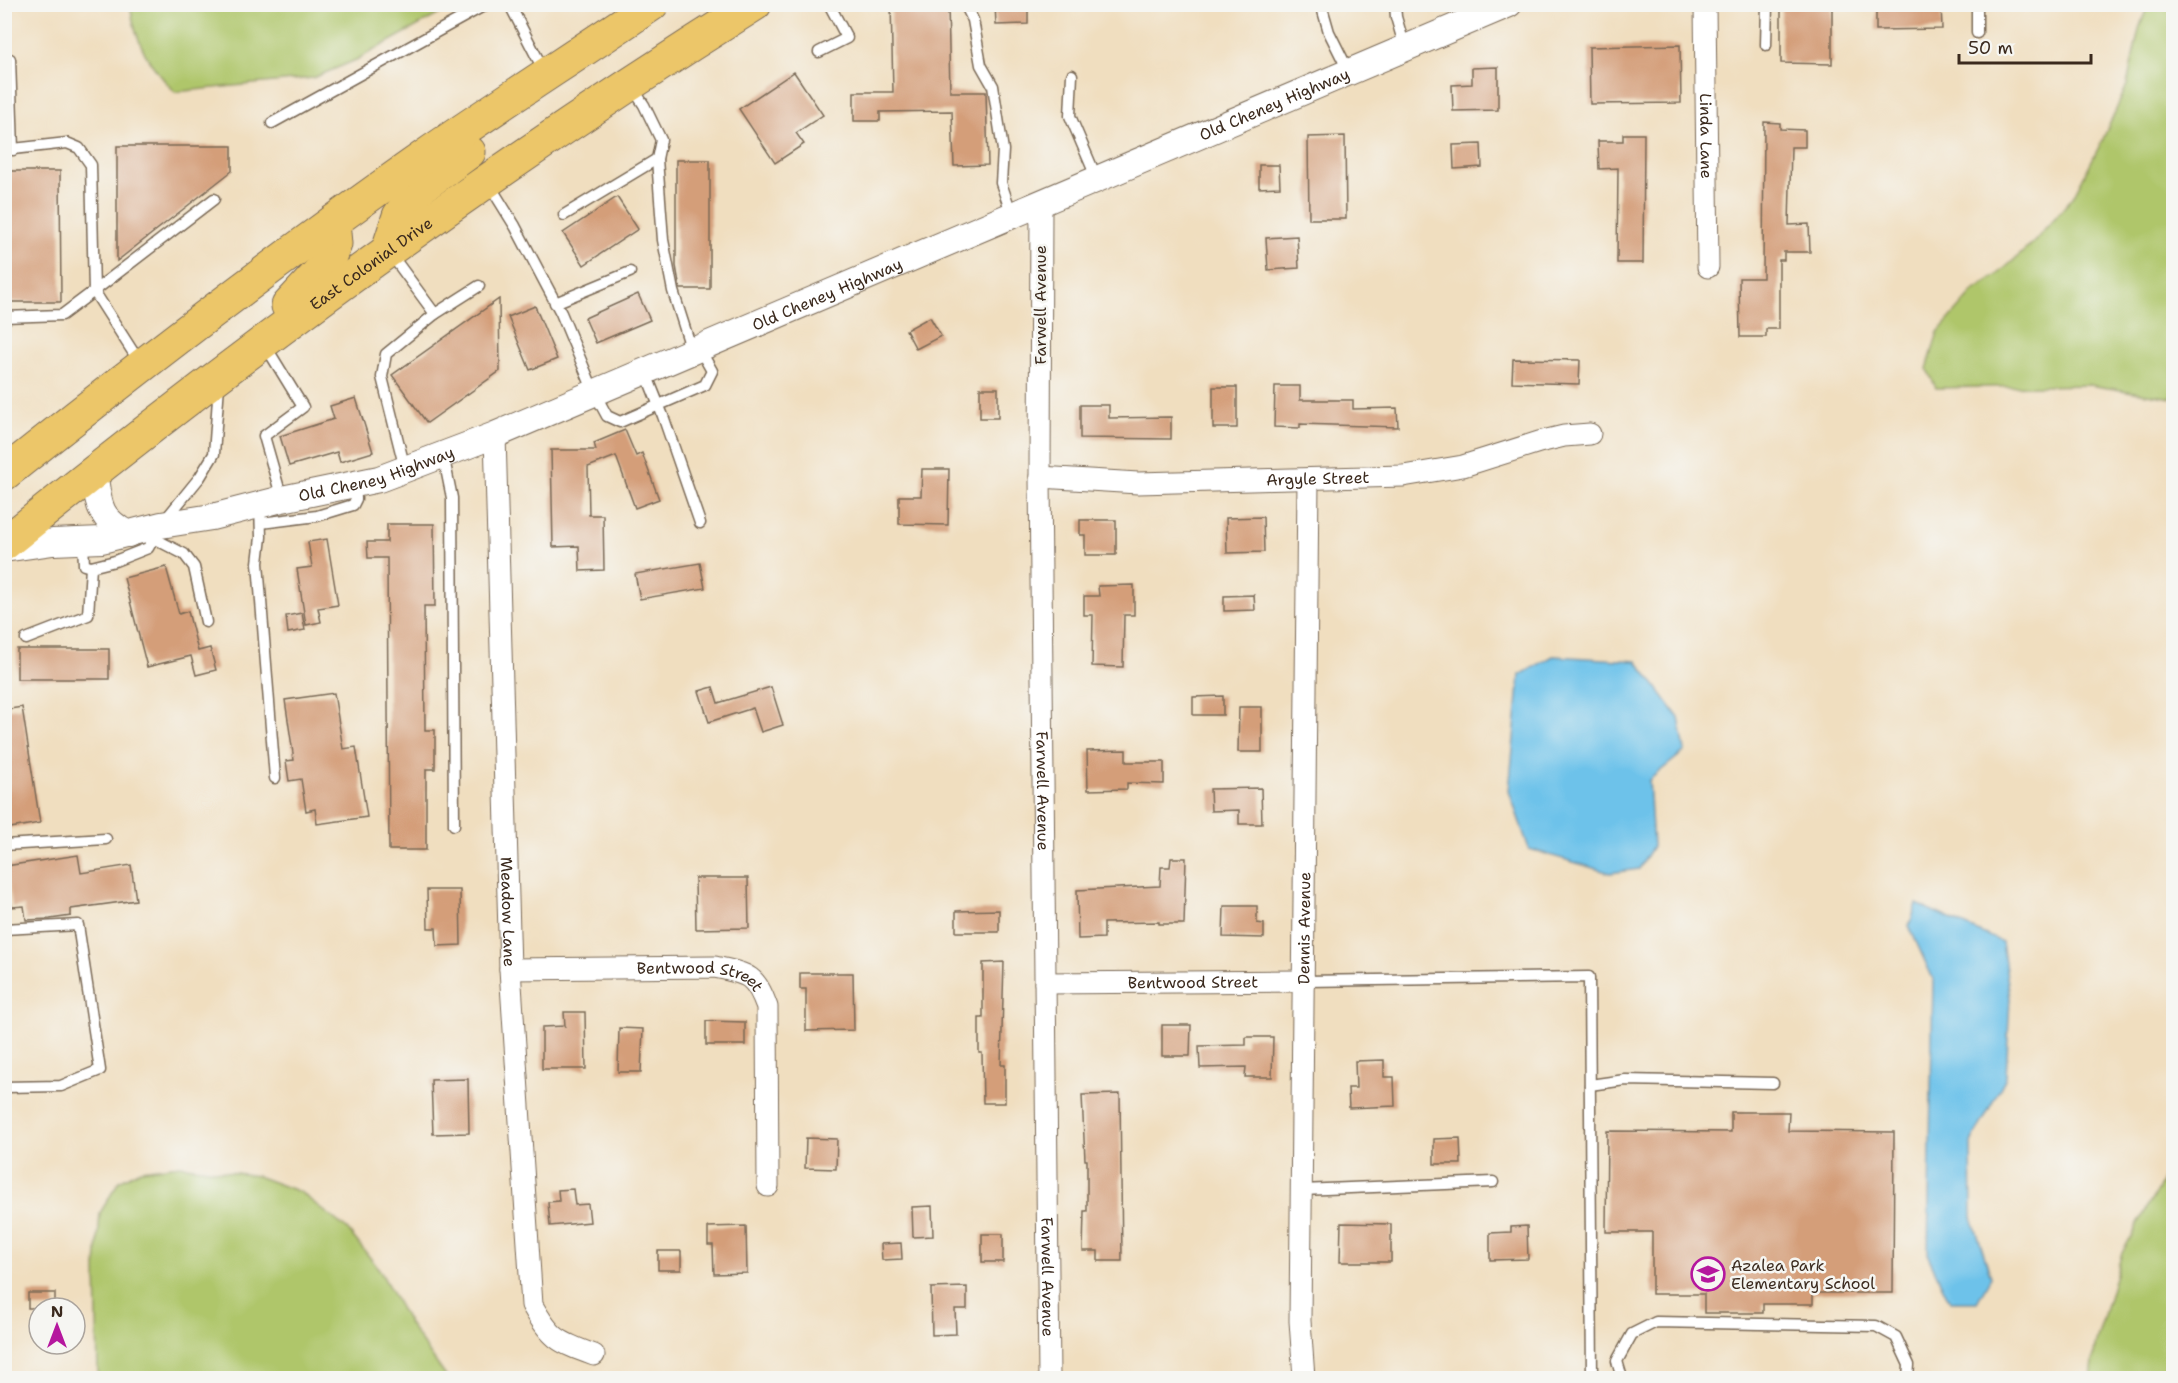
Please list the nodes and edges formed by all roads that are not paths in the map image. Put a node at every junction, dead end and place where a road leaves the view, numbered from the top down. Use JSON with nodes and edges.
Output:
{"nodes":[{"id":1,"x":487,"y":4,"type":"edge"},
{"id":2,"x":512,"y":4,"type":"edge"},
{"id":3,"x":652,"y":4,"type":"edge"},
{"id":4,"x":731,"y":4,"type":"edge"},
{"id":5,"x":754,"y":4,"type":"edge"},
{"id":6,"x":829,"y":4,"type":"edge"},
{"id":7,"x":965,"y":4,"type":"edge"},
{"id":8,"x":1321,"y":4,"type":"edge"},
{"id":9,"x":1395,"y":4,"type":"edge"},
{"id":10,"x":1509,"y":4,"type":"edge"},
{"id":11,"x":1705,"y":4,"type":"edge"},
{"id":12,"x":1767,"y":4,"type":"edge"},
{"id":13,"x":1977,"y":4,"type":"edge"},
{"id":14,"x":1977,"y":33,"type":"dead end"},
{"id":15,"x":1766,"y":45,"type":"dead end"},
{"id":16,"x":1406,"y":48,"type":"junction"},
{"id":17,"x":678,"y":52,"type":"junction"},
{"id":18,"x":819,"y":52,"type":"dead end"},
{"id":19,"x":10,"y":59,"type":"dead end"},
{"id":20,"x":1349,"y":73,"type":"junction"},
{"id":21,"x":1072,"y":75,"type":"dead end"},
{"id":22,"x":539,"y":81,"type":"junction"},
{"id":23,"x":630,"y":84,"type":"junction"},
{"id":24,"x":272,"y":123,"type":"dead end"},
{"id":25,"x":9,"y":150,"type":"edge"},
{"id":26,"x":657,"y":159,"type":"junction"},
{"id":27,"x":1097,"y":179,"type":"junction"},
{"id":28,"x":487,"y":181,"type":"junction"},
{"id":29,"x":214,"y":199,"type":"dead end"},
{"id":30,"x":1041,"y":203,"type":"junction"},
{"id":31,"x":564,"y":215,"type":"dead end"},
{"id":32,"x":1012,"y":215,"type":"junction"},
{"id":33,"x":333,"y":222,"type":"junction"},
{"id":34,"x":388,"y":250,"type":"junction"},
{"id":35,"x":1708,"y":267,"type":"dead end"},
{"id":36,"x":630,"y":272,"type":"dead end"},
{"id":37,"x":480,"y":286,"type":"dead end"},
{"id":38,"x":94,"y":291,"type":"junction"},
{"id":39,"x":555,"y":303,"type":"junction"},
{"id":40,"x":435,"y":314,"type":"junction"},
{"id":41,"x":4,"y":317,"type":"edge"},
{"id":42,"x":695,"y":350,"type":"junction"},
{"id":43,"x":241,"y":359,"type":"junction"},
{"id":44,"x":141,"y":366,"type":"junction"},
{"id":45,"x":645,"y":371,"type":"junction"},
{"id":46,"x":594,"y":392,"type":"junction"},
{"id":47,"x":659,"y":406,"type":"junction"},
{"id":48,"x":1590,"y":434,"type":"dead end"},
{"id":49,"x":495,"y":435,"type":"junction"},
{"id":50,"x":443,"y":454,"type":"junction"},
{"id":51,"x":405,"y":469,"type":"junction"},
{"id":52,"x":94,"y":471,"type":"junction"},
{"id":53,"x":4,"y":474,"type":"edge"},
{"id":54,"x":1040,"y":477,"type":"junction"},
{"id":55,"x":1308,"y":479,"type":"junction"},
{"id":56,"x":268,"y":509,"type":"junction"},
{"id":57,"x":700,"y":523,"type":"dead end"},
{"id":58,"x":158,"y":532,"type":"junction"},
{"id":59,"x":128,"y":534,"type":"junction"},
{"id":60,"x":82,"y":542,"type":"junction"},
{"id":61,"x":4,"y":544,"type":"edge"},
{"id":62,"x":4,"y":549,"type":"edge"},
{"id":63,"x":91,"y":567,"type":"junction"},
{"id":64,"x":206,"y":622,"type":"dead end"},
{"id":65,"x":26,"y":639,"type":"dead end"},
{"id":66,"x":275,"y":777,"type":"dead end"},
{"id":67,"x":454,"y":825,"type":"dead end"},
{"id":68,"x":106,"y":839,"type":"dead end"},
{"id":69,"x":4,"y":846,"type":"edge"},
{"id":70,"x":4,"y":929,"type":"edge"},
{"id":71,"x":510,"y":969,"type":"junction"},
{"id":72,"x":1305,"y":981,"type":"junction"},
{"id":73,"x":1045,"y":983,"type":"junction"},
{"id":74,"x":1773,"y":1083,"type":"dead end"},
{"id":75,"x":1590,"y":1085,"type":"junction"},
{"id":76,"x":4,"y":1088,"type":"edge"},
{"id":77,"x":1493,"y":1182,"type":"dead end"},
{"id":78,"x":768,"y":1186,"type":"dead end"},
{"id":79,"x":1302,"y":1190,"type":"junction"},
{"id":80,"x":594,"y":1355,"type":"dead end"},
{"id":81,"x":1049,"y":1378,"type":"edge"},
{"id":82,"x":1304,"y":1378,"type":"edge"},
{"id":83,"x":1592,"y":1378,"type":"edge"},
{"id":84,"x":1622,"y":1378,"type":"edge"},
{"id":85,"x":1908,"y":1378,"type":"edge"}],
"edges":[{"from":1,"to":24,"type":"lane"},
{"from":2,"to":22,"type":"lane"},
{"from":3,"to":22,"type":"highway"},
{"from":4,"to":17,"type":"highway"},
{"from":5,"to":17,"type":"highway","name":"East Colonial Drive"},
{"from":6,"to":18,"type":"lane"},
{"from":7,"to":32,"type":"lane"},
{"from":8,"to":20,"type":"lane"},
{"from":9,"to":16,"type":"lane"},
{"from":10,"to":16,"type":"street","name":"Old Cheney Highway"},
{"from":11,"to":35,"type":"street","name":"Linda Lane"},
{"from":12,"to":15,"type":"lane"},
{"from":13,"to":14,"type":"lane"},
{"from":16,"to":20,"type":"street","name":"Old Cheney Highway"},
{"from":17,"to":23,"type":"highway","name":"East Colonial Drive"},
{"from":19,"to":25,"type":"lane"},
{"from":20,"to":27,"type":"street","name":"Old Cheney Highway"},
{"from":21,"to":27,"type":"lane"},
{"from":22,"to":33,"type":"highway"},
{"from":22,"to":34,"type":"highway"},
{"from":23,"to":26,"type":"lane"},
{"from":23,"to":28,"type":"highway","name":"East Colonial Drive"},
{"from":25,"to":38,"type":"lane"},
{"from":26,"to":31,"type":"lane"},
{"from":26,"to":42,"type":"lane"},
{"from":27,"to":30,"type":"street","name":"Old Cheney Highway"},
{"from":28,"to":34,"type":"highway","name":"East Colonial Drive"},
{"from":28,"to":39,"type":"lane"},
{"from":29,"to":38,"type":"lane"},
{"from":30,"to":32,"type":"street","name":"Old Cheney Highway"},
{"from":30,"to":54,"type":"street","name":"Farwell Avenue"},
{"from":32,"to":42,"type":"street","name":"Old Cheney Highway"},
{"from":33,"to":43,"type":"highway"},
{"from":33,"to":44,"type":"highway"},
{"from":34,"to":40,"type":"lane"},
{"from":34,"to":43,"type":"highway","name":"East Colonial Drive"},
{"from":36,"to":39,"type":"lane"},
{"from":37,"to":40,"type":"lane"},
{"from":38,"to":41,"type":"lane"},
{"from":38,"to":44,"type":"lane"},
{"from":39,"to":46,"type":"lane"},
{"from":40,"to":51,"type":"lane"},
{"from":42,"to":45,"type":"street","name":"Old Cheney Highway"},
{"from":42,"to":47,"type":"lane"},
{"from":43,"to":52,"type":"highway","name":"East Colonial Drive"},
{"from":43,"to":56,"type":"lane"},
{"from":43,"to":58,"type":"lane"},
{"from":44,"to":53,"type":"highway"},
{"from":45,"to":46,"type":"street","name":"Old Cheney Highway"},
{"from":45,"to":47,"type":"lane"},
{"from":46,"to":47,"type":"lane"},
{"from":46,"to":49,"type":"street","name":"Old Cheney Highway"},
{"from":47,"to":57,"type":"lane"},
{"from":48,"to":55,"type":"street","name":"Argyle Street"},
{"from":49,"to":50,"type":"street","name":"Old Cheney Highway"},
{"from":49,"to":71,"type":"street","name":"Meadow Lane"},
{"from":50,"to":51,"type":"street","name":"Old Cheney Highway"},
{"from":50,"to":67,"type":"lane"},
{"from":51,"to":56,"type":"street","name":"Old Cheney Highway"},
{"from":52,"to":59,"type":"street"},
{"from":52,"to":61,"type":"highway","name":"East Colonial Drive"},
{"from":54,"to":55,"type":"street","name":"Argyle Street"},
{"from":54,"to":73,"type":"street","name":"Farwell Avenue"},
{"from":55,"to":72,"type":"street","name":"Dennis Avenue"},
{"from":56,"to":58,"type":"street","name":"Old Cheney Highway"},
{"from":56,"to":66,"type":"lane"},
{"from":58,"to":59,"type":"street","name":"Old Cheney Highway"},
{"from":58,"to":63,"type":"lane"},
{"from":58,"to":64,"type":"lane"},
{"from":59,"to":60,"type":"street","name":"Old Cheney Highway"},
{"from":60,"to":62,"type":"street","name":"Old Cheney Highway"},
{"from":60,"to":63,"type":"lane"},
{"from":63,"to":65,"type":"lane"},
{"from":68,"to":69,"type":"lane"},
{"from":70,"to":76,"type":"lane"},
{"from":71,"to":78,"type":"street","name":"Bentwood Street"},
{"from":71,"to":80,"type":"street","name":"Meadow Lane"},
{"from":72,"to":73,"type":"street","name":"Bentwood Street"},
{"from":72,"to":75,"type":"lane"},
{"from":72,"to":79,"type":"street","name":"Dennis Avenue"},
{"from":73,"to":81,"type":"street","name":"Farwell Avenue"},
{"from":74,"to":75,"type":"lane"},
{"from":75,"to":83,"type":"lane"},
{"from":77,"to":79,"type":"lane"},
{"from":79,"to":82,"type":"street","name":"Dennis Avenue"},
{"from":84,"to":85,"type":"lane"}]}
